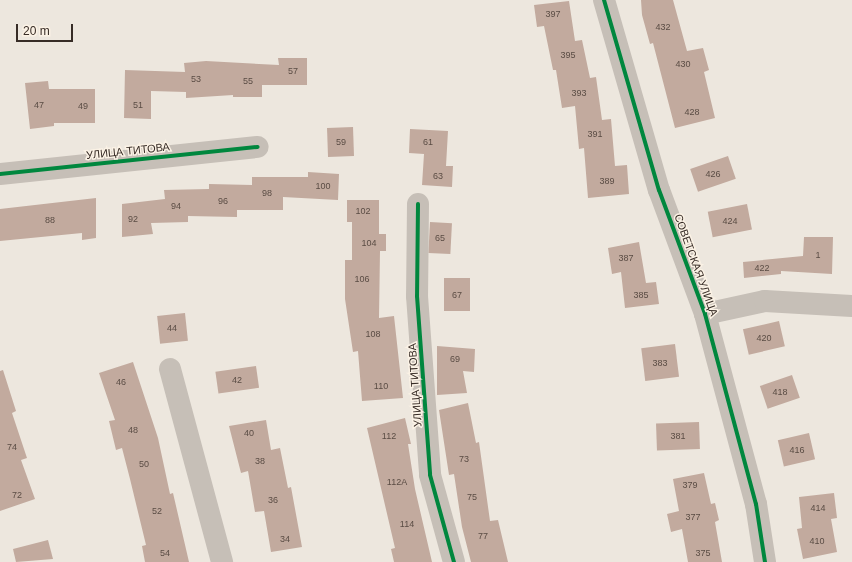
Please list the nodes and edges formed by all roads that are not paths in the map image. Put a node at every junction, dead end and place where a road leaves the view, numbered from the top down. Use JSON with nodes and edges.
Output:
{"nodes":[{"id":1,"x":604,"y":0,"type":"edge"},
{"id":2,"x":258,"y":147,"type":"dead end"},
{"id":3,"x":0,"y":174,"type":"edge"},
{"id":4,"x":418,"y":204,"type":"dead end"},
{"id":5,"x":852,"y":306,"type":"edge"},
{"id":6,"x":705,"y":314,"type":"junction"},
{"id":7,"x":170,"y":369,"type":"dead end"},
{"id":8,"x":222,"y":562,"type":"edge"},
{"id":9,"x":454,"y":562,"type":"edge"},
{"id":10,"x":766,"y":562,"type":"edge"}],
"edges":[{"from":1,"to":6,"type":"street","name":"СОВЕТСКАЯ УЛИЦА"},
{"from":2,"to":3,"type":"street","name":"УЛИЦА ТИТОВА"},
{"from":4,"to":9,"type":"street","name":"УЛИЦА ТИТОВА"},
{"from":5,"to":6,"type":"street"},
{"from":6,"to":10,"type":"street","name":"СОВЕТСКАЯ УЛИЦА"},
{"from":7,"to":8,"type":"street"}]}
